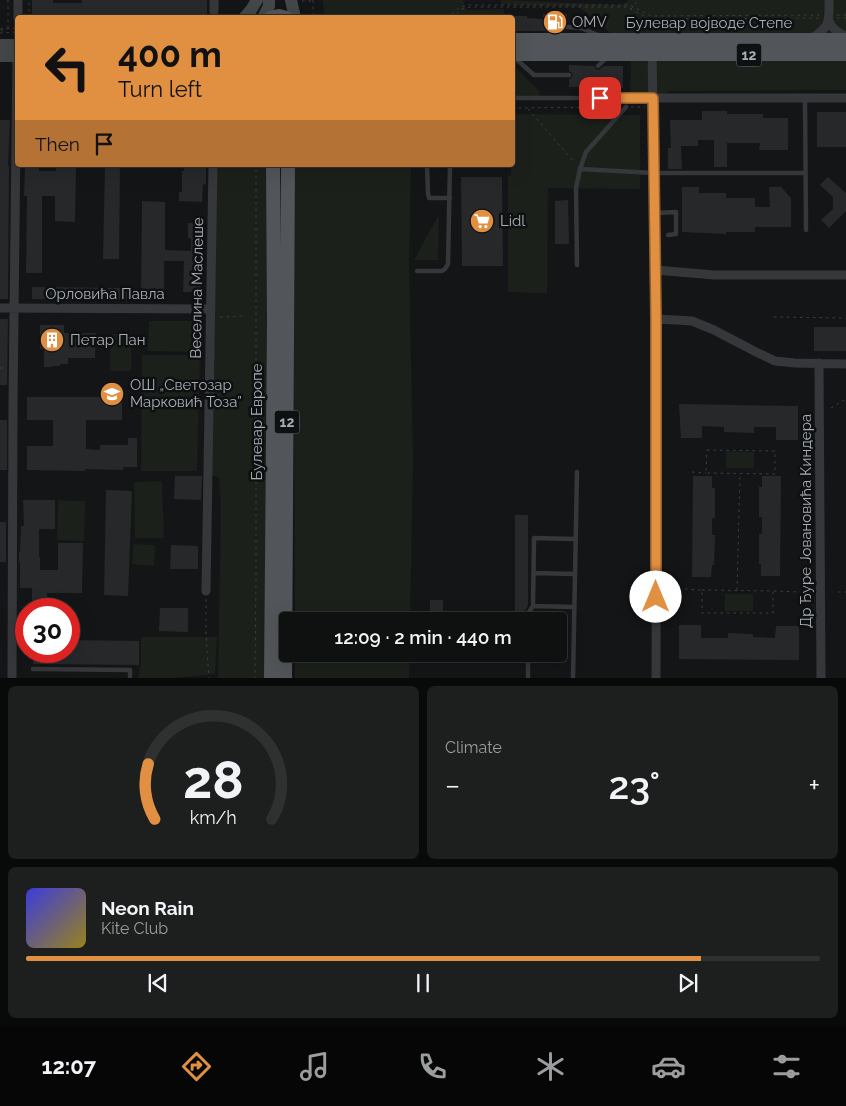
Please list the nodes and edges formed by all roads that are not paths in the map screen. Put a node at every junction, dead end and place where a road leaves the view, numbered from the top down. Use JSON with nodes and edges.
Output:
{"nodes":[{"id":1,"x":18,"y":0,"type":"edge"},
{"id":2,"x":214,"y":0,"type":"edge"},
{"id":3,"x":257,"y":0,"type":"edge"},
{"id":4,"x":269,"y":0,"type":"edge"},
{"id":5,"x":291,"y":0,"type":"edge"},
{"id":6,"x":829,"y":0,"type":"edge"},
{"id":7,"x":214,"y":12,"type":"dead end"},
{"id":8,"x":18,"y":15,"type":"edge"},
{"id":9,"x":247,"y":15,"type":"edge"},
{"id":10,"x":264,"y":15,"type":"edge"},
{"id":11,"x":294,"y":15,"type":"edge"},
{"id":12,"x":829,"y":18,"type":"junction"},
{"id":13,"x":567,"y":26,"type":"dead end"},
{"id":14,"x":846,"y":38,"type":"edge"},
{"id":15,"x":515,"y":40,"type":"edge"},
{"id":16,"x":608,"y":40,"type":"junction"},
{"id":17,"x":810,"y":40,"type":"junction"},
{"id":18,"x":15,"y":44,"type":"edge"},
{"id":19,"x":0,"y":46,"type":"edge"},
{"id":20,"x":846,"y":54,"type":"edge"},
{"id":21,"x":515,"y":55,"type":"edge"},
{"id":22,"x":610,"y":55,"type":"junction"},
{"id":23,"x":652,"y":55,"type":"junction"},
{"id":24,"x":0,"y":56,"type":"edge"},
{"id":25,"x":15,"y":56,"type":"edge"},
{"id":26,"x":515,"y":58,"type":"edge"},
{"id":27,"x":598,"y":66,"type":"dead end"},
{"id":28,"x":569,"y":76,"type":"dead end"},
{"id":29,"x":515,"y":98,"type":"edge"},
{"id":30,"x":805,"y":98,"type":"junction"},
{"id":31,"x":846,"y":98,"type":"edge"},
{"id":32,"x":653,"y":102,"type":"junction"},
{"id":33,"x":626,"y":107,"type":"road end"},
{"id":34,"x":16,"y":167,"type":"edge"},
{"id":35,"x":213,"y":167,"type":"edge"},
{"id":36,"x":273,"y":167,"type":"edge"},
{"id":37,"x":288,"y":167,"type":"edge"},
{"id":38,"x":427,"y":167,"type":"edge"},
{"id":39,"x":450,"y":167,"type":"edge"},
{"id":40,"x":580,"y":169,"type":"junction"},
{"id":41,"x":654,"y":173,"type":"junction"},
{"id":42,"x":805,"y":173,"type":"junction"},
{"id":43,"x":450,"y":198,"type":"junction"},
{"id":44,"x":654,"y":213,"type":"junction"},
{"id":45,"x":806,"y":230,"type":"dead end"},
{"id":46,"x":668,"y":235,"type":"dead end"},
{"id":47,"x":577,"y":265,"type":"dead end"},
{"id":48,"x":656,"y":270,"type":"junction"},
{"id":49,"x":417,"y":272,"type":"dead end"},
{"id":50,"x":846,"y":275,"type":"edge"},
{"id":51,"x":0,"y":308,"type":"edge"},
{"id":52,"x":14,"y":308,"type":"junction"},
{"id":53,"x":211,"y":313,"type":"junction"},
{"id":54,"x":656,"y":319,"type":"junction"},
{"id":55,"x":819,"y":363,"type":"junction"},
{"id":56,"x":846,"y":364,"type":"edge"},
{"id":57,"x":577,"y":472,"type":"dead end"},
{"id":58,"x":575,"y":539,"type":"junction"},
{"id":59,"x":534,"y":573,"type":"junction"},
{"id":60,"x":575,"y":574,"type":"junction"},
{"id":61,"x":206,"y":591,"type":"road end"},
{"id":62,"x":533,"y":606,"type":"junction"},
{"id":63,"x":574,"y":607,"type":"junction"},
{"id":64,"x":529,"y":612,"type":"edge"},
{"id":65,"x":528,"y":662,"type":"edge"},
{"id":66,"x":33,"y":669,"type":"dead end"},
{"id":67,"x":12,"y":678,"type":"edge"},
{"id":68,"x":130,"y":678,"type":"edge"},
{"id":69,"x":272,"y":678,"type":"edge"},
{"id":70,"x":285,"y":678,"type":"edge"},
{"id":71,"x":528,"y":678,"type":"edge"},
{"id":72,"x":573,"y":678,"type":"edge"},
{"id":73,"x":656,"y":678,"type":"edge"},
{"id":74,"x":821,"y":678,"type":"edge"}],
"edges":[{"from":1,"to":8,"type":"street"},
{"from":2,"to":7,"type":"street"},
{"from":3,"to":9,"type":"main road"},
{"from":4,"to":10,"type":"main road"},
{"from":5,"to":11,"type":"main road"},
{"from":6,"to":12,"type":"street"},
{"from":12,"to":14,"type":"street"},
{"from":12,"to":17,"type":"street"},
{"from":13,"to":16,"type":"lane"},
{"from":14,"to":17,"type":"main road","name":"Булевар војводе Степе","number":"12"},
{"from":15,"to":16,"type":"main road","name":"Булевар војводе Степе","number":"12"},
{"from":16,"to":17,"type":"main road","name":"Булевар војводе Степе","number":"12"},
{"from":18,"to":19,"type":"main road"},
{"from":20,"to":23,"type":"main road","name":"Булевар војводе Степе","number":"12"},
{"from":21,"to":22,"type":"main road","name":"Булевар војводе Степе","number":"12"},
{"from":22,"to":23,"type":"main road","name":"Булевар војводе Степе","number":"12"},
{"from":22,"to":27,"type":"lane"},
{"from":23,"to":32,"type":"street"},
{"from":24,"to":25,"type":"main road"},
{"from":26,"to":28,"type":"lane"},
{"from":29,"to":32,"type":"lane"},
{"from":30,"to":31,"type":"street"},
{"from":30,"to":32,"type":"street"},
{"from":30,"to":42,"type":"lane"},
{"from":32,"to":41,"type":"street"},
{"from":33,"to":40,"type":"lane"},
{"from":34,"to":52,"type":"street"},
{"from":35,"to":53,"type":"street","name":"Веселина Маслеше"},
{"from":36,"to":69,"type":"main road","name":"Булевар Европе","number":"12"},
{"from":37,"to":70,"type":"main road","name":"Булевар Европе","number":"12"},
{"from":38,"to":43,"type":"lane"},
{"from":39,"to":43,"type":"lane"},
{"from":40,"to":41,"type":"lane"},
{"from":40,"to":47,"type":"lane"},
{"from":41,"to":42,"type":"lane"},
{"from":41,"to":44,"type":"street"},
{"from":42,"to":45,"type":"lane"},
{"from":43,"to":49,"type":"lane"},
{"from":44,"to":46,"type":"lane"},
{"from":44,"to":48,"type":"street"},
{"from":48,"to":50,"type":"street"},
{"from":48,"to":54,"type":"street"},
{"from":51,"to":52,"type":"street","name":"Орловића Павла"},
{"from":52,"to":53,"type":"street","name":"Орловића Павла"},
{"from":52,"to":67,"type":"street"},
{"from":53,"to":61,"type":"street","name":"Веселина Маслеше"},
{"from":54,"to":55,"type":"street"},
{"from":54,"to":73,"type":"street"},
{"from":55,"to":56,"type":"street"},
{"from":55,"to":74,"type":"street","name":"Др Ђуре Јовановића Киндера"},
{"from":57,"to":58,"type":"lane"},
{"from":58,"to":59,"type":"lane"},
{"from":58,"to":60,"type":"lane"},
{"from":59,"to":60,"type":"lane"},
{"from":59,"to":62,"type":"lane"},
{"from":60,"to":63,"type":"lane"},
{"from":62,"to":63,"type":"lane"},
{"from":62,"to":64,"type":"lane"},
{"from":63,"to":72,"type":"lane"},
{"from":65,"to":71,"type":"lane"},
{"from":66,"to":68,"type":"lane"}]}
